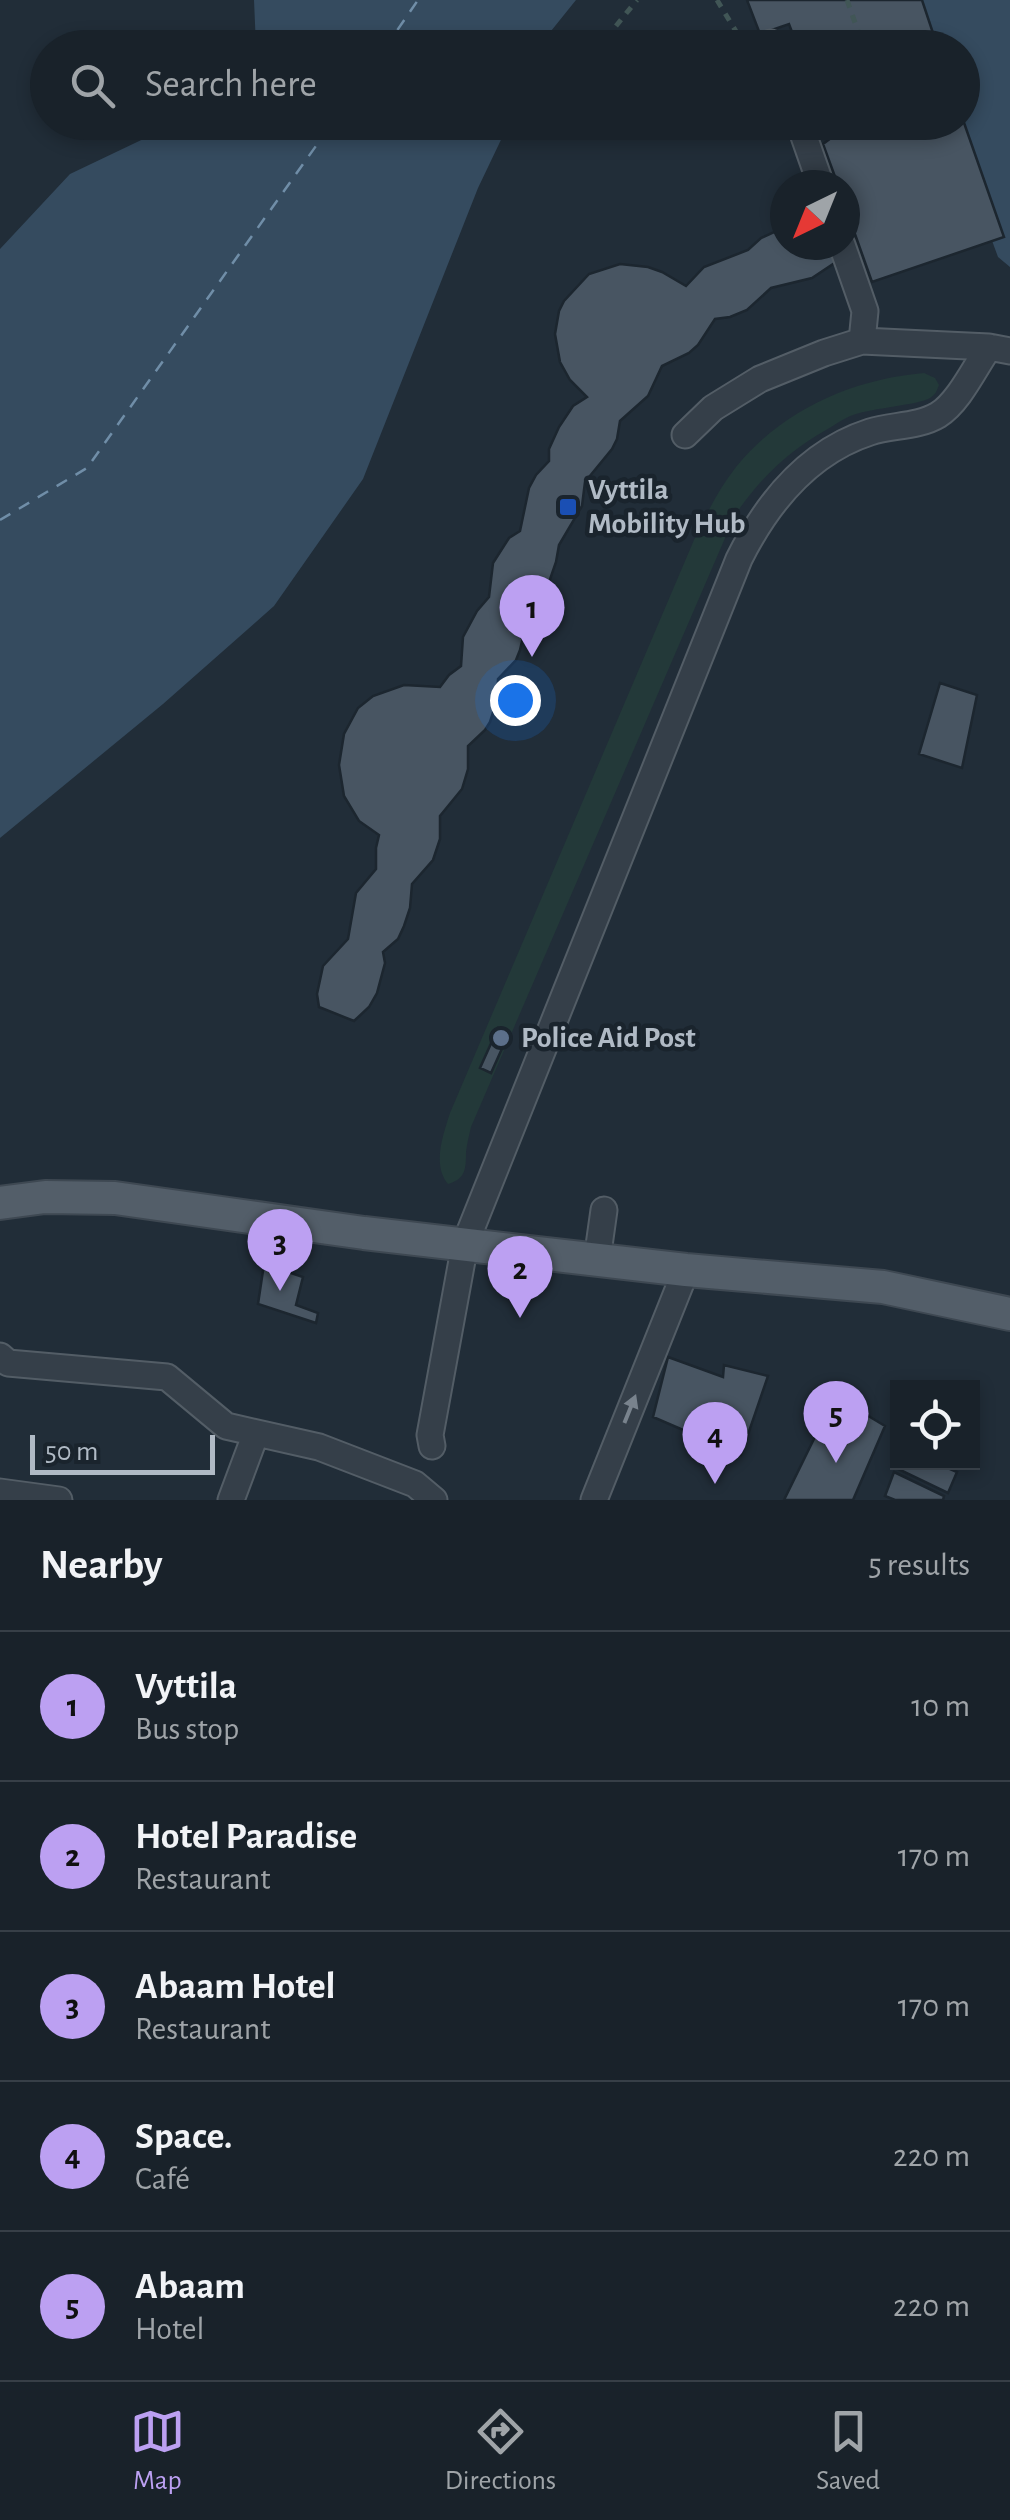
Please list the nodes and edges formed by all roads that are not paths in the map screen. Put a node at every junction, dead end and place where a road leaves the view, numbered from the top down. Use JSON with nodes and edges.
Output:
{"nodes":[{"id":1,"x":805,"y":140,"type":"edge"},
{"id":2,"x":816,"y":170,"type":"edge"},
{"id":3,"x":847,"y":260,"type":"edge"},
{"id":4,"x":862,"y":341,"type":"junction"},
{"id":5,"x":1000,"y":349,"type":"edge"},
{"id":6,"x":685,"y":434,"type":"dead end"},
{"id":7,"x":0,"y":1203,"type":"edge"},
{"id":8,"x":604,"y":1210,"type":"dead end"},
{"id":9,"x":465,"y":1244,"type":"junction"},
{"id":10,"x":597,"y":1260,"type":"junction"},
{"id":11,"x":686,"y":1270,"type":"junction"},
{"id":12,"x":1010,"y":1314,"type":"edge"},
{"id":13,"x":0,"y":1356,"type":"edge"},
{"id":14,"x":256,"y":1433,"type":"junction"},
{"id":15,"x":432,"y":1446,"type":"dead end"},
{"id":16,"x":0,"y":1492,"type":"edge"},
{"id":17,"x":59,"y":1500,"type":"edge"},
{"id":18,"x":231,"y":1500,"type":"edge"},
{"id":19,"x":434,"y":1500,"type":"edge"},
{"id":20,"x":594,"y":1500,"type":"edge"}],
"edges":[{"from":1,"to":2,"type":"street"},
{"from":3,"to":4,"type":"street"},
{"from":4,"to":5,"type":"street"},
{"from":4,"to":6,"type":"street"},
{"from":5,"to":9,"type":"street"},
{"from":7,"to":9,"type":"main road"},
{"from":8,"to":10,"type":"street"},
{"from":9,"to":10,"type":"main road"},
{"from":9,"to":15,"type":"street"},
{"from":10,"to":11,"type":"main road"},
{"from":11,"to":12,"type":"main road"},
{"from":20,"to":11,"type":"street","one_way":true},
{"from":13,"to":14,"type":"street"},
{"from":14,"to":18,"type":"street"},
{"from":14,"to":19,"type":"street"},
{"from":16,"to":17,"type":"street"}]}
